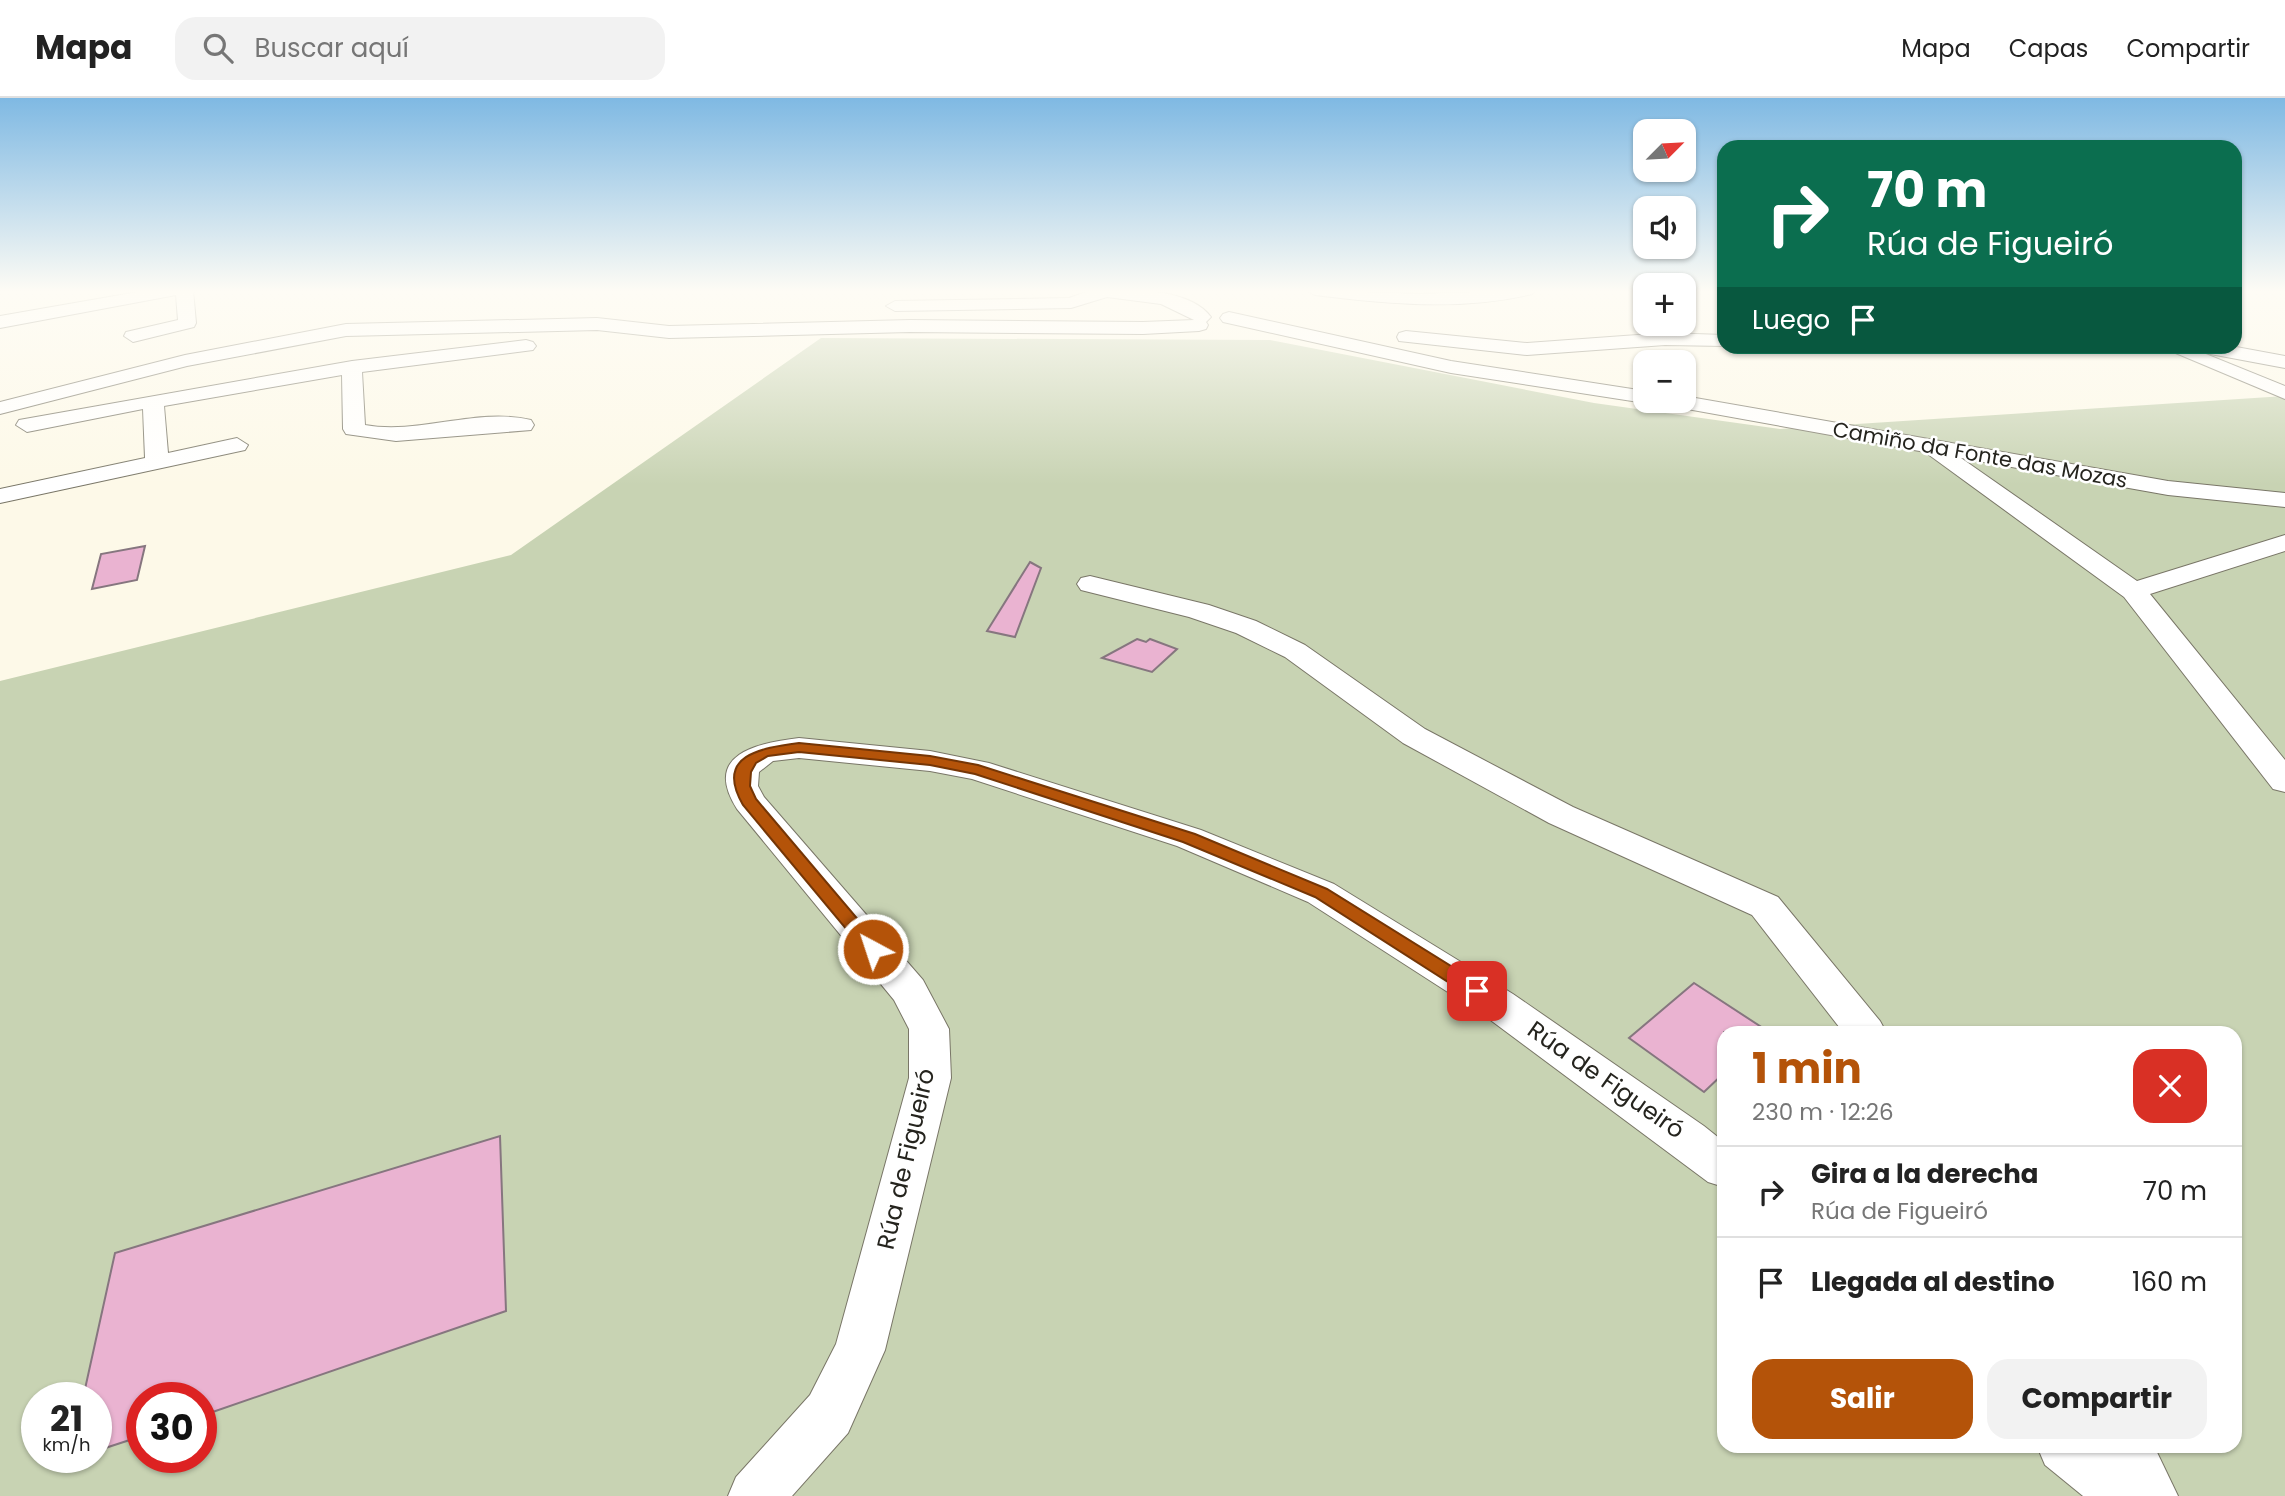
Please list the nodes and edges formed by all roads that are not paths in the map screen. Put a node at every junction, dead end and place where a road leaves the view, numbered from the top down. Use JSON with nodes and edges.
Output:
{"nodes":[{"id":1,"x":215,"y":355,"type":"edge"},
{"id":2,"x":434,"y":355,"type":"edge"},
{"id":3,"x":1399,"y":355,"type":"edge"},
{"id":4,"x":2191,"y":355,"type":"edge"},
{"id":5,"x":2247,"y":355,"type":"edge"},
{"id":6,"x":2285,"y":362,"type":"edge"},
{"id":7,"x":352,"y":367,"type":"junction"},
{"id":8,"x":2285,"y":393,"type":"edge"},
{"id":9,"x":1633,"y":395,"type":"edge"},
{"id":10,"x":153,"y":401,"type":"junction"},
{"id":11,"x":1696,"y":405,"type":"edge"},
{"id":12,"x":0,"y":408,"type":"edge"},
{"id":13,"x":523,"y":425,"type":"dead end"},
{"id":14,"x":13,"y":427,"type":"dead end"},
{"id":15,"x":237,"y":445,"type":"dead end"},
{"id":16,"x":1929,"y":446,"type":"junction"},
{"id":17,"x":157,"y":462,"type":"junction"},
{"id":18,"x":0,"y":495,"type":"edge"},
{"id":19,"x":2285,"y":500,"type":"edge"},
{"id":20,"x":2285,"y":544,"type":"edge"},
{"id":21,"x":1090,"y":584,"type":"dead end"},
{"id":22,"x":2133,"y":591,"type":"junction"},
{"id":23,"x":2285,"y":782,"type":"edge"},
{"id":24,"x":1861,"y":1026,"type":"edge"},
{"id":25,"x":1717,"y":1162,"type":"edge"},
{"id":26,"x":2073,"y":1453,"type":"edge"},
{"id":27,"x":2130,"y":1453,"type":"edge"},
{"id":28,"x":755,"y":1496,"type":"edge"},
{"id":29,"x":2126,"y":1496,"type":"edge"},
{"id":30,"x":2151,"y":1496,"type":"edge"}],
"edges":[{"from":1,"to":12,"type":"street"},
{"from":2,"to":7,"type":"street"},
{"from":3,"to":9,"type":"street"},
{"from":4,"to":8,"type":"street"},
{"from":5,"to":6,"type":"street"},
{"from":7,"to":10,"type":"street"},
{"from":7,"to":13,"type":"street"},
{"from":10,"to":14,"type":"street"},
{"from":10,"to":17,"type":"street"},
{"from":11,"to":16,"type":"street","name":"Camiño da Fonte das Mozas"},
{"from":15,"to":17,"type":"street"},
{"from":16,"to":19,"type":"street","name":"Camiño da Fonte das Mozas"},
{"from":16,"to":22,"type":"street"},
{"from":17,"to":18,"type":"street"},
{"from":20,"to":22,"type":"street"},
{"from":21,"to":24,"type":"street"},
{"from":22,"to":23,"type":"street"},
{"from":25,"to":28,"type":"street","name":"Rúa de Figueiró"},
{"from":26,"to":29,"type":"street"},
{"from":27,"to":30,"type":"street"}]}
